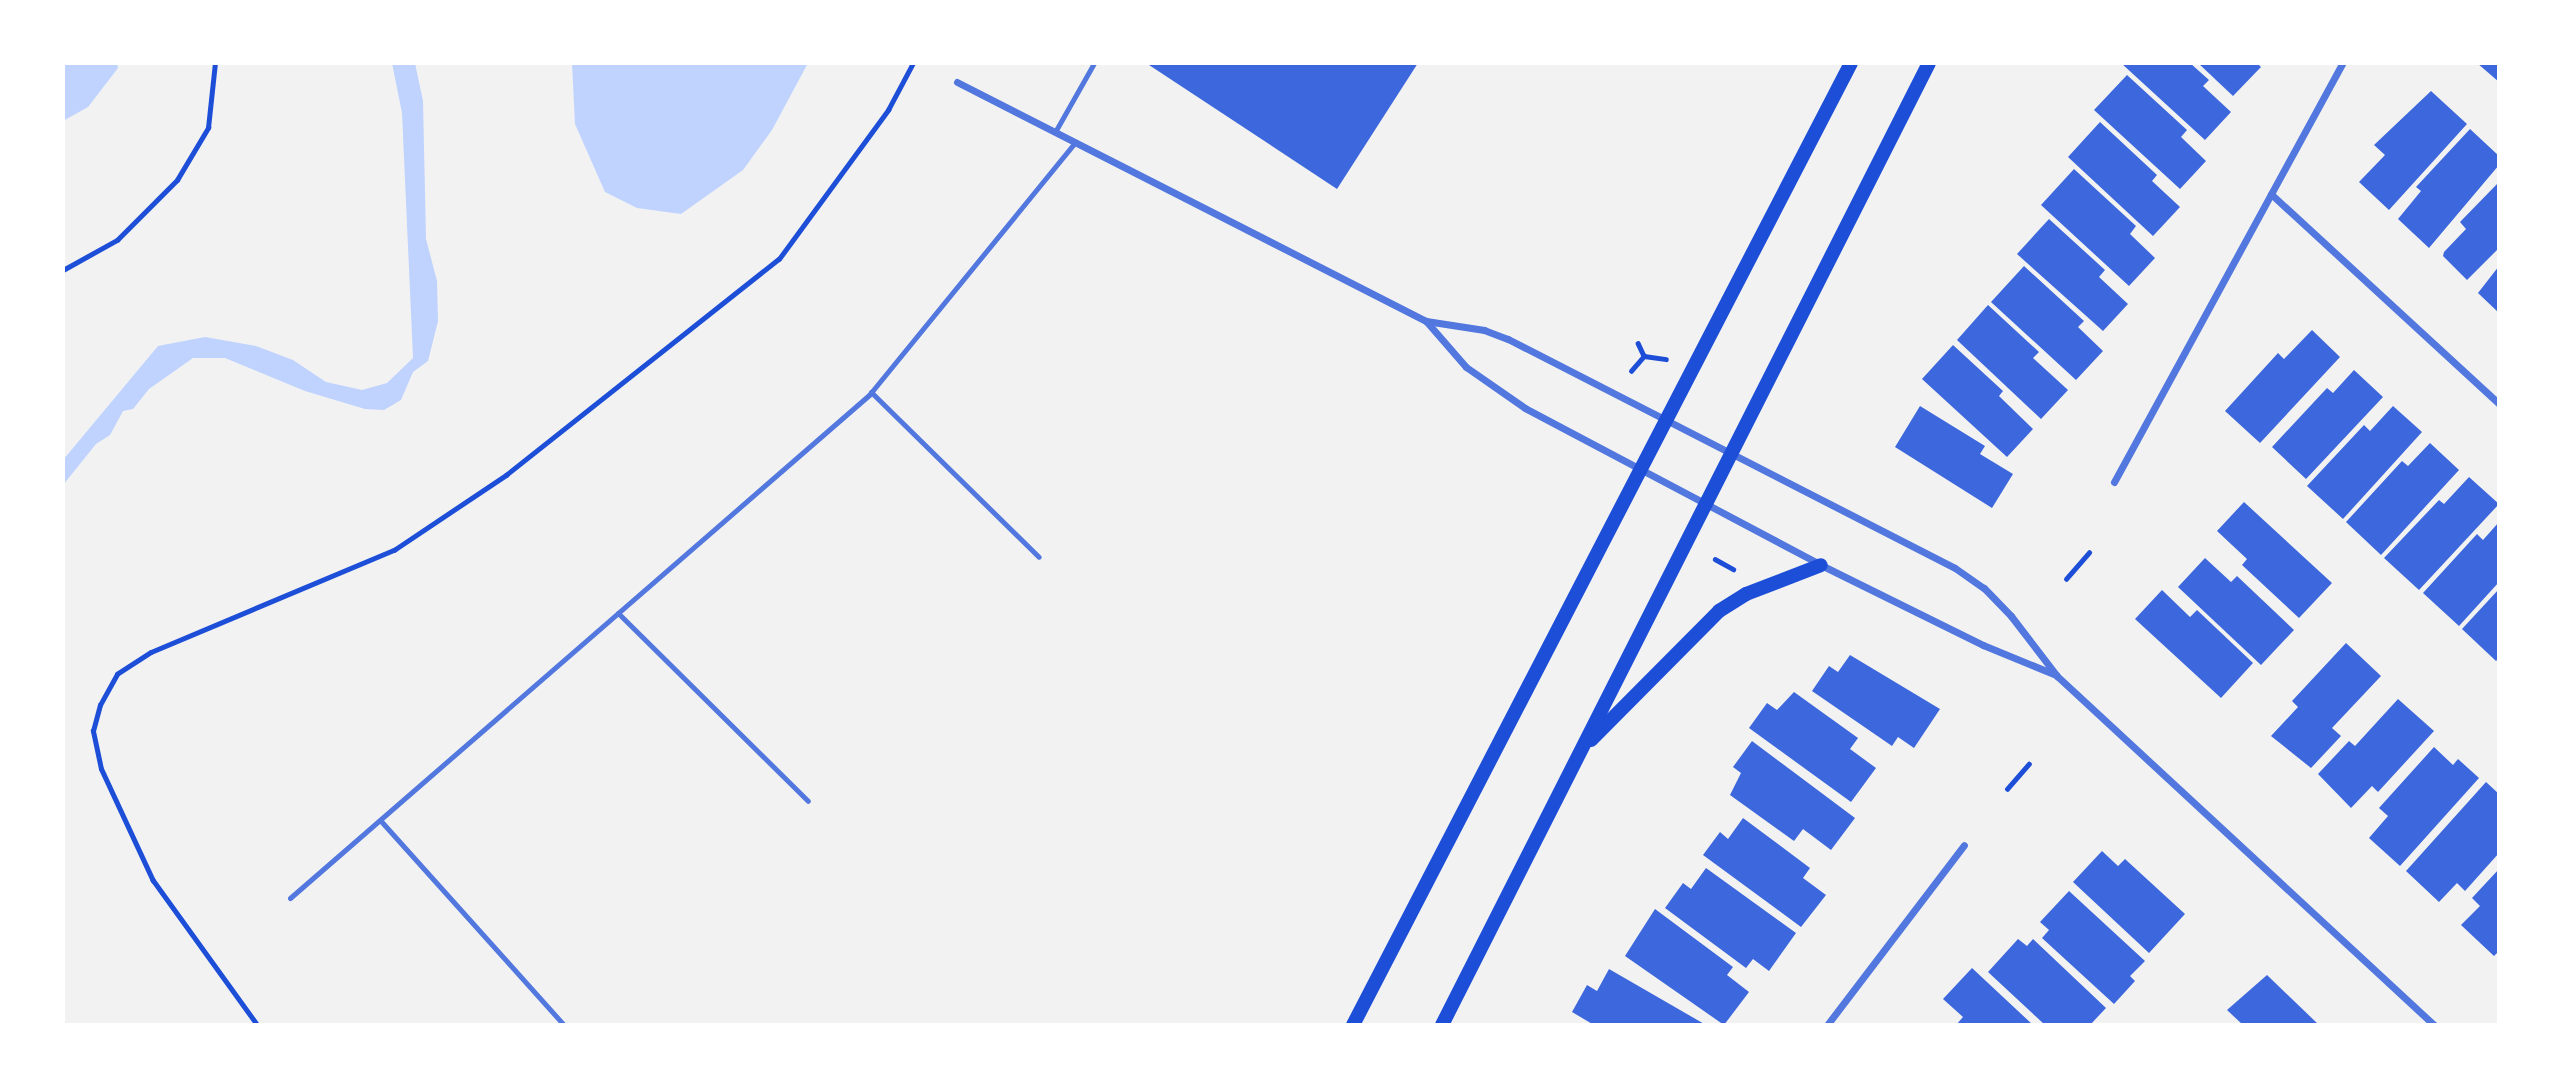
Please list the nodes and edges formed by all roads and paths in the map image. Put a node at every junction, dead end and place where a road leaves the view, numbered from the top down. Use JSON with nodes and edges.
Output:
{"nodes":[{"id":1,"x":215,"y":63,"type":"edge"},
{"id":2,"x":913,"y":63,"type":"edge"},
{"id":3,"x":1094,"y":63,"type":"edge"},
{"id":4,"x":1851,"y":63,"type":"edge"},
{"id":5,"x":1929,"y":63,"type":"edge"},
{"id":6,"x":2342,"y":63,"type":"edge"},
{"id":7,"x":957,"y":82,"type":"dead end"},
{"id":8,"x":1055,"y":132,"type":"junction"},
{"id":9,"x":1075,"y":142,"type":"junction"},
{"id":10,"x":2271,"y":194,"type":"junction"},
{"id":11,"x":63,"y":271,"type":"edge"},
{"id":12,"x":1426,"y":321,"type":"junction"},
{"id":13,"x":1638,"y":343,"type":"dead end"},
{"id":14,"x":1644,"y":356,"type":"junction"},
{"id":15,"x":1666,"y":359,"type":"dead end"},
{"id":16,"x":1631,"y":371,"type":"dead end"},
{"id":17,"x":871,"y":392,"type":"junction"},
{"id":18,"x":2499,"y":404,"type":"edge"},
{"id":19,"x":1666,"y":418,"type":"junction"},
{"id":20,"x":1734,"y":453,"type":"junction"},
{"id":21,"x":1639,"y":470,"type":"junction"},
{"id":22,"x":2114,"y":482,"type":"dead end"},
{"id":23,"x":1707,"y":505,"type":"junction"},
{"id":24,"x":2089,"y":553,"type":"dead end"},
{"id":25,"x":1039,"y":557,"type":"dead end"},
{"id":26,"x":1715,"y":559,"type":"dead end"},
{"id":27,"x":1821,"y":565,"type":"junction"},
{"id":28,"x":1737,"y":571,"type":"dead end"},
{"id":29,"x":2066,"y":579,"type":"dead end"},
{"id":30,"x":618,"y":613,"type":"junction"},
{"id":31,"x":2057,"y":676,"type":"junction"},
{"id":32,"x":1580,"y":751,"type":"junction"},
{"id":33,"x":2029,"y":764,"type":"dead end"},
{"id":34,"x":2007,"y":789,"type":"dead end"},
{"id":35,"x":808,"y":801,"type":"dead end"},
{"id":36,"x":380,"y":820,"type":"junction"},
{"id":37,"x":1964,"y":845,"type":"dead end"},
{"id":38,"x":290,"y":898,"type":"dead end"},
{"id":39,"x":257,"y":1025,"type":"edge"},
{"id":40,"x":564,"y":1025,"type":"edge"},
{"id":41,"x":1353,"y":1025,"type":"edge"},
{"id":42,"x":1443,"y":1025,"type":"edge"},
{"id":43,"x":1826,"y":1025,"type":"edge"},
{"id":44,"x":2434,"y":1025,"type":"edge"}],
"edges":[{"from":1,"to":11,"type":"path"},
{"from":2,"to":39,"type":"path"},
{"from":3,"to":8,"type":"lane"},
{"from":4,"to":19,"type":"main road"},
{"from":5,"to":20,"type":"main road"},
{"from":6,"to":10,"type":"street"},
{"from":7,"to":8,"type":"street"},
{"from":8,"to":9,"type":"street"},
{"from":9,"to":12,"type":"street"},
{"from":9,"to":17,"type":"lane"},
{"from":10,"to":18,"type":"street"},
{"from":10,"to":22,"type":"street"},
{"from":12,"to":19,"type":"street"},
{"from":12,"to":21,"type":"street"},
{"from":13,"to":14,"type":"path"},
{"from":14,"to":15,"type":"path"},
{"from":14,"to":16,"type":"path"},
{"from":17,"to":25,"type":"lane"},
{"from":17,"to":30,"type":"lane"},
{"from":19,"to":20,"type":"street"},
{"from":19,"to":21,"type":"main road"},
{"from":20,"to":23,"type":"main road"},
{"from":20,"to":31,"type":"street"},
{"from":21,"to":23,"type":"street"},
{"from":21,"to":41,"type":"main road"},
{"from":23,"to":27,"type":"street"},
{"from":23,"to":32,"type":"main road"},
{"from":24,"to":29,"type":"path"},
{"from":26,"to":28,"type":"path"},
{"from":27,"to":31,"type":"street"},
{"from":27,"to":32,"type":"main road"},
{"from":30,"to":35,"type":"lane"},
{"from":30,"to":36,"type":"lane"},
{"from":31,"to":44,"type":"street"},
{"from":32,"to":42,"type":"main road"},
{"from":33,"to":34,"type":"path"},
{"from":36,"to":38,"type":"lane"},
{"from":36,"to":40,"type":"lane"},
{"from":37,"to":43,"type":"street"}]}
